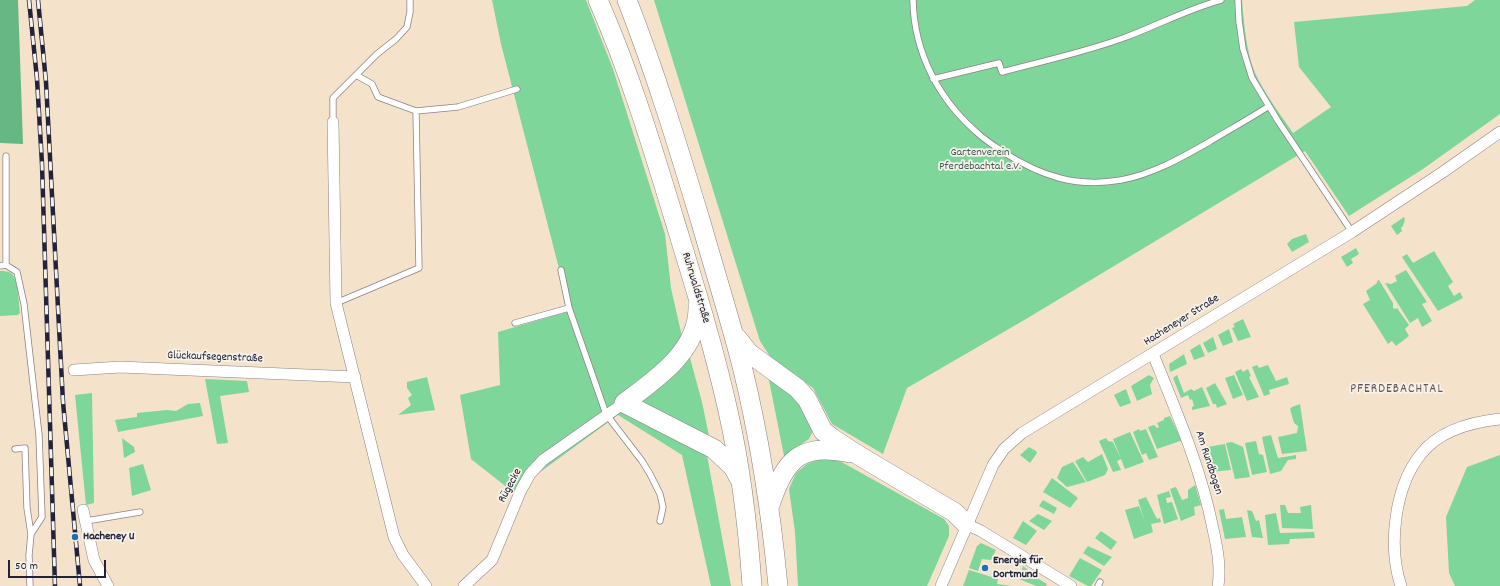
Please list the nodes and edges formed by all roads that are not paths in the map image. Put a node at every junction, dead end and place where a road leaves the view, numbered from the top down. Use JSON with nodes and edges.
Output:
{"nodes":[{"id":1,"x":410,"y":0,"type":"edge"},
{"id":2,"x":598,"y":0,"type":"edge"},
{"id":3,"x":627,"y":0,"type":"edge"},
{"id":4,"x":913,"y":0,"type":"edge"},
{"id":5,"x":1221,"y":0,"type":"edge"},
{"id":6,"x":1238,"y":0,"type":"edge"},
{"id":7,"x":356,"y":75,"type":"junction"},
{"id":8,"x":933,"y":79,"type":"junction"},
{"id":9,"x":517,"y":89,"type":"dead end"},
{"id":10,"x":1269,"y":106,"type":"junction"},
{"id":11,"x":416,"y":111,"type":"junction"},
{"id":12,"x":333,"y":122,"type":"joint"},
{"id":13,"x":1500,"y":132,"type":"edge"},
{"id":14,"x":6,"y":156,"type":"dead end"},
{"id":15,"x":1352,"y":232,"type":"junction"},
{"id":16,"x":3,"y":265,"type":"edge"},
{"id":17,"x":561,"y":270,"type":"dead end"},
{"id":18,"x":698,"y":297,"type":"junction"},
{"id":19,"x":336,"y":303,"type":"junction"},
{"id":20,"x":569,"y":308,"type":"junction"},
{"id":21,"x":515,"y":323,"type":"dead end"},
{"id":22,"x":731,"y":326,"type":"junction"},
{"id":23,"x":1154,"y":354,"type":"junction"},
{"id":24,"x":74,"y":370,"type":"dead end"},
{"id":25,"x":355,"y":377,"type":"junction"},
{"id":26,"x":624,"y":403,"type":"junction"},
{"id":27,"x":606,"y":414,"type":"junction"},
{"id":28,"x":1500,"y":419,"type":"edge"},
{"id":29,"x":16,"y":449,"type":"dead end"},
{"id":30,"x":858,"y":455,"type":"junction"},
{"id":31,"x":740,"y":480,"type":"junction"},
{"id":32,"x":769,"y":506,"type":"junction"},
{"id":33,"x":83,"y":510,"type":"dead end"},
{"id":34,"x":140,"y":512,"type":"dead end"},
{"id":35,"x":86,"y":521,"type":"junction"},
{"id":36,"x":660,"y":521,"type":"dead end"},
{"id":37,"x":966,"y":524,"type":"junction"},
{"id":38,"x":31,"y":534,"type":"junction"},
{"id":39,"x":1069,"y":585,"type":"edge"},
{"id":40,"x":30,"y":586,"type":"edge"},
{"id":41,"x":108,"y":586,"type":"edge"},
{"id":42,"x":426,"y":586,"type":"edge"},
{"id":43,"x":464,"y":586,"type":"edge"},
{"id":44,"x":752,"y":586,"type":"edge"},
{"id":45,"x":778,"y":586,"type":"edge"},
{"id":46,"x":941,"y":586,"type":"edge"},
{"id":47,"x":1218,"y":586,"type":"edge"},
{"id":48,"x":1401,"y":586,"type":"edge"}],
"edges":[{"from":1,"to":7,"type":"lane"},
{"from":2,"to":18,"type":"highway","name":"Ruhrwaldstraße"},
{"from":3,"to":22,"type":"highway","name":"Ruhrwaldstraße"},
{"from":4,"to":8,"type":"lane"},
{"from":5,"to":8,"type":"lane"},
{"from":6,"to":10,"type":"lane"},
{"from":7,"to":11,"type":"lane"},
{"from":7,"to":12,"type":"lane"},
{"from":8,"to":10,"type":"lane"},
{"from":9,"to":11,"type":"lane"},
{"from":10,"to":15,"type":"lane"},
{"from":11,"to":19,"type":"lane"},
{"from":12,"to":19,"type":"street"},
{"from":13,"to":15,"type":"street","name":"Hacheneyer Straße"},
{"from":14,"to":16,"type":"lane"},
{"from":15,"to":23,"type":"street","name":"Hacheneyer Straße"},
{"from":16,"to":38,"type":"lane"},
{"from":17,"to":20,"type":"lane"},
{"from":18,"to":26,"type":"highway"},
{"from":18,"to":31,"type":"highway","name":"Ruhrwaldstraße"},
{"from":19,"to":25,"type":"street"},
{"from":20,"to":21,"type":"lane"},
{"from":20,"to":27,"type":"lane"},
{"from":22,"to":30,"type":"highway"},
{"from":22,"to":32,"type":"highway","name":"Ruhrwaldstraße"},
{"from":23,"to":37,"type":"street","name":"Hacheneyer Straße"},
{"from":23,"to":47,"type":"street","name":"Am Rundbogen"},
{"from":24,"to":25,"type":"street","name":"Glückaufsegenstraße"},
{"from":25,"to":42,"type":"street"},
{"from":26,"to":27,"type":"street","name":"Rügecke"},
{"from":26,"to":31,"type":"highway"},
{"from":27,"to":36,"type":"lane"},
{"from":27,"to":43,"type":"street","name":"Rügecke"},
{"from":28,"to":48,"type":"street"},
{"from":29,"to":38,"type":"lane"},
{"from":30,"to":32,"type":"highway"},
{"from":30,"to":37,"type":"highway"},
{"from":31,"to":44,"type":"highway","name":"Ruhrwaldstraße"},
{"from":32,"to":45,"type":"highway","name":"Ruhrwaldstraße"},
{"from":33,"to":35,"type":"street"},
{"from":34,"to":35,"type":"lane"},
{"from":35,"to":41,"type":"street"},
{"from":37,"to":39,"type":"street"},
{"from":37,"to":46,"type":"street","name":"Hacheneyer Straße"},
{"from":38,"to":40,"type":"lane"}]}
